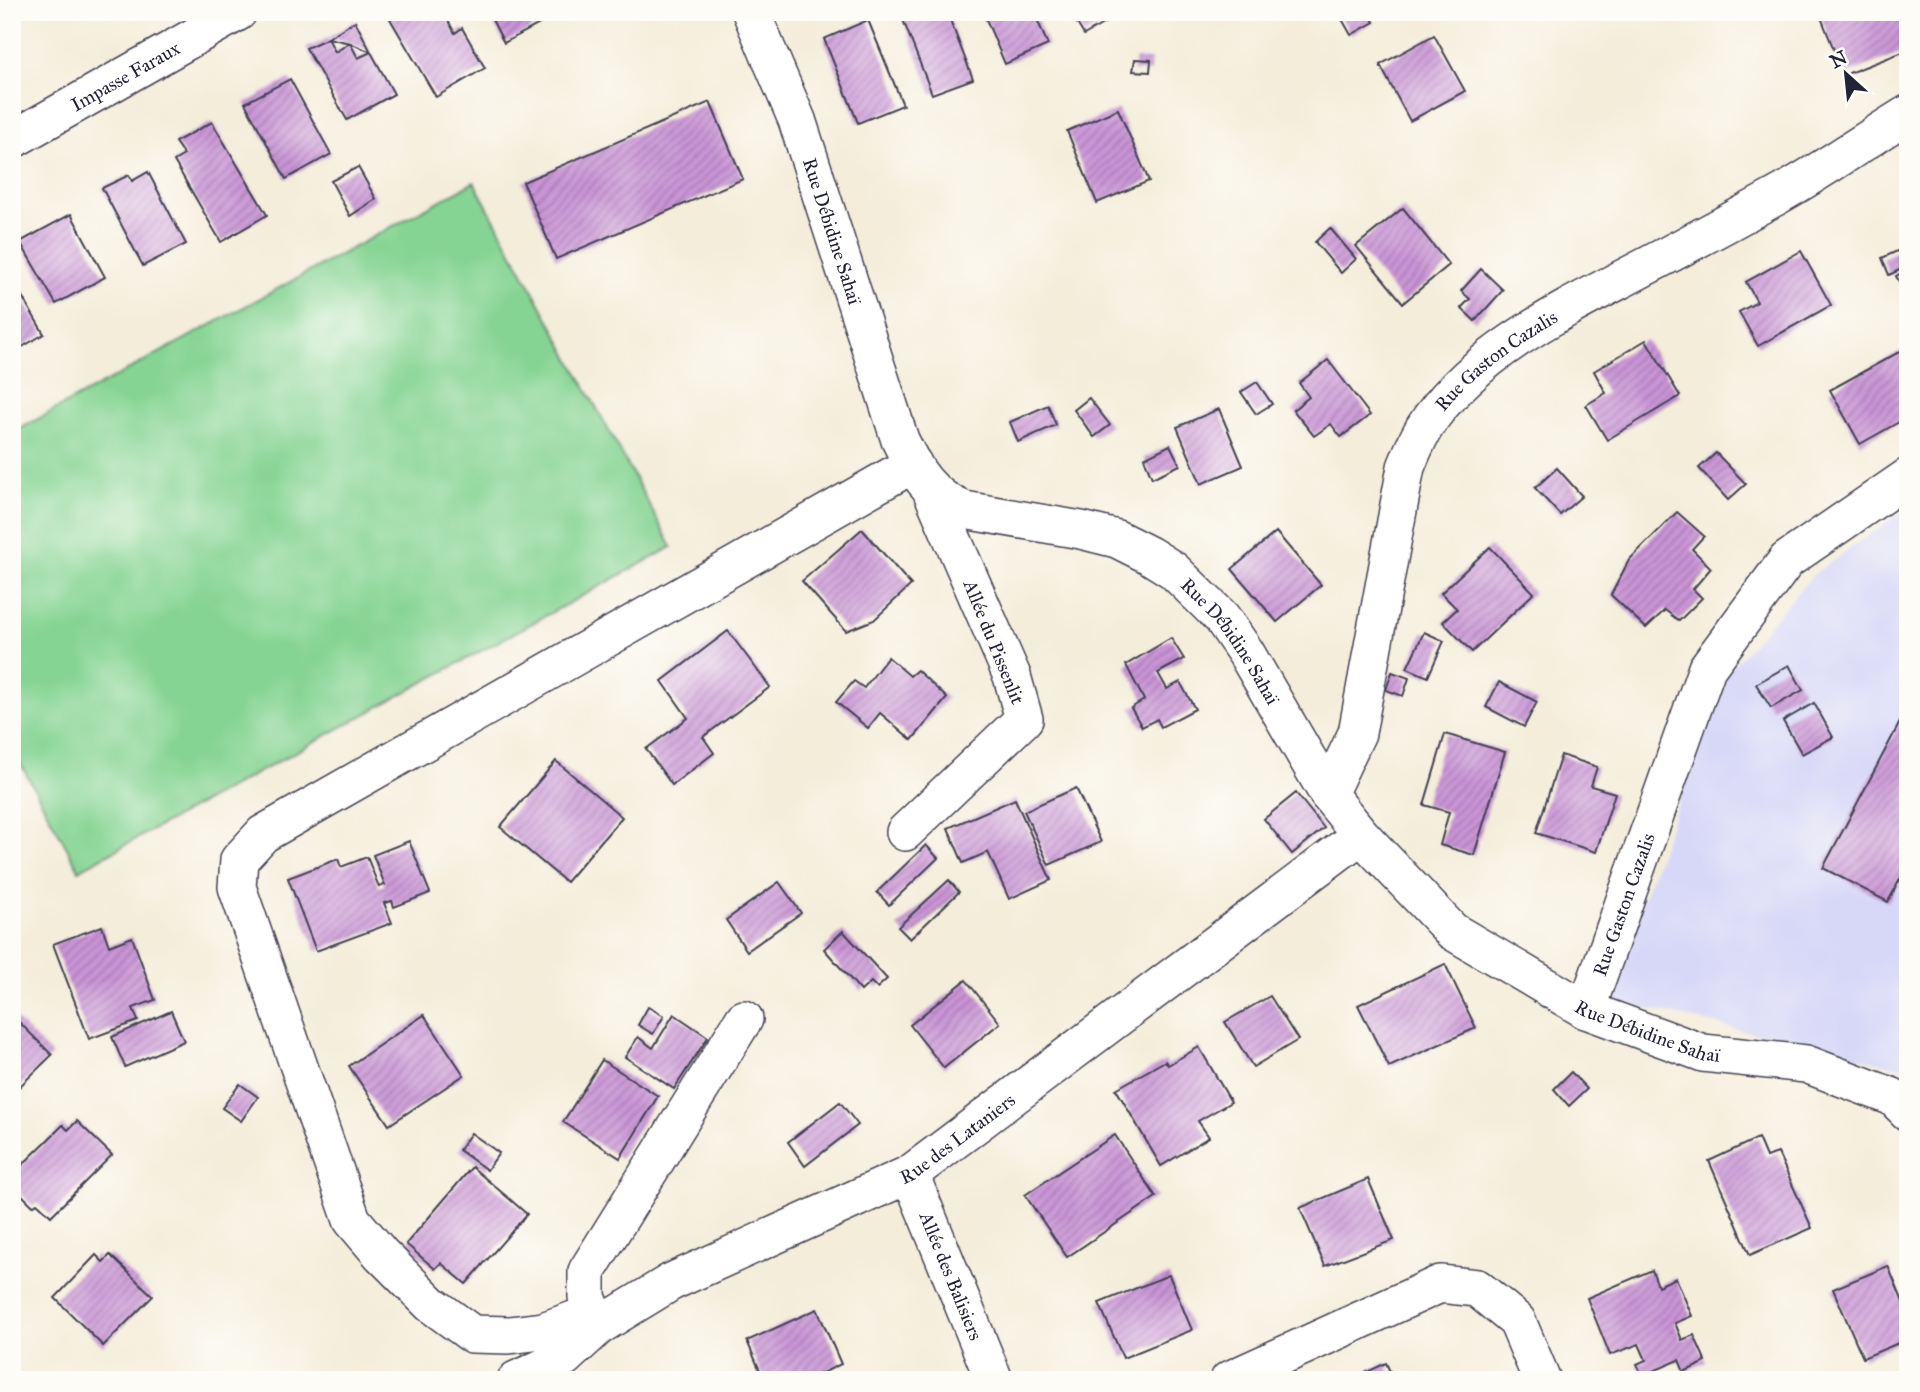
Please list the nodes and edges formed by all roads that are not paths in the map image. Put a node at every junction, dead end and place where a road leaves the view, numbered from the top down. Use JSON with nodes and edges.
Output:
{"nodes":[{"id":1,"x":238,"y":12,"type":"edge"},
{"id":2,"x":751,"y":12,"type":"edge"},
{"id":3,"x":1908,"y":114,"type":"edge"},
{"id":4,"x":12,"y":140,"type":"edge"},
{"id":5,"x":1908,"y":477,"type":"edge"},
{"id":6,"x":922,"y":478,"type":"junction"},
{"id":7,"x":1328,"y":794,"type":"junction"},
{"id":8,"x":905,"y":832,"type":"dead end"},
{"id":9,"x":1361,"y":835,"type":"junction"},
{"id":10,"x":1587,"y":1010,"type":"junction"},
{"id":11,"x":744,"y":1019,"type":"dead end"},
{"id":12,"x":1908,"y":1112,"type":"edge"},
{"id":13,"x":910,"y":1174,"type":"junction"},
{"id":14,"x":596,"y":1320,"type":"junction"},
{"id":15,"x":554,"y":1369,"type":"edge"},
{"id":16,"x":516,"y":1380,"type":"edge"},
{"id":17,"x":994,"y":1380,"type":"edge"},
{"id":18,"x":1229,"y":1380,"type":"edge"},
{"id":19,"x":1542,"y":1380,"type":"edge"}],
"edges":[{"from":1,"to":4,"type":"street","name":"Impasse Faraux"},
{"from":2,"to":6,"type":"street","name":"Rue Débidine Sahaï"},
{"from":3,"to":7,"type":"street","name":"Rue Gaston Cazalis"},
{"from":5,"to":10,"type":"street","name":"Rue Gaston Cazalis"},
{"from":6,"to":7,"type":"street","name":"Rue Débidine Sahaï"},
{"from":6,"to":8,"type":"street","name":"Allée du Pissenlit"},
{"from":6,"to":14,"type":"street"},
{"from":7,"to":9,"type":"street","name":"Rue Débidine Sahaï"},
{"from":9,"to":10,"type":"street","name":"Rue Débidine Sahaï"},
{"from":9,"to":13,"type":"street","name":"Rue des Lataniers"},
{"from":10,"to":12,"type":"street","name":"Rue Débidine Sahaï"},
{"from":11,"to":14,"type":"street"},
{"from":13,"to":14,"type":"street","name":"Rue des Lataniers"},
{"from":13,"to":17,"type":"street","name":"Allée des Balisiers"},
{"from":14,"to":15,"type":"street","name":"Rue des Lataniers"},
{"from":15,"to":16,"type":"street","name":"Rue des Lataniers"},
{"from":18,"to":19,"type":"street"}]}
